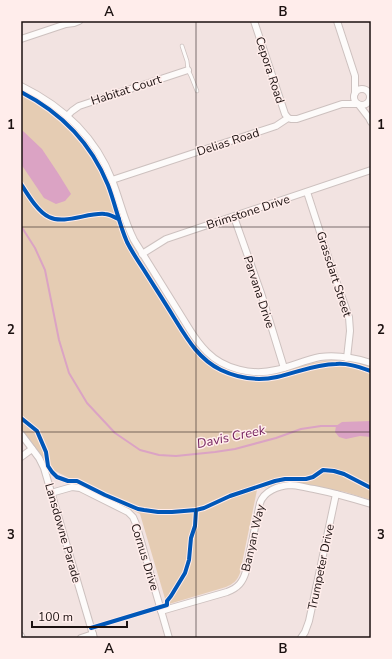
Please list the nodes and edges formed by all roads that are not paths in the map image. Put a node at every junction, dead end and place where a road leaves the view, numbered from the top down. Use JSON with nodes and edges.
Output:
{"nodes":[{"id":1,"x":78,"y":21,"type":"edge"},
{"id":2,"x":254,"y":21,"type":"edge"},
{"id":3,"x":338,"y":21,"type":"edge"},
{"id":4,"x":68,"y":22,"type":"edge"},
{"id":5,"x":21,"y":39,"type":"edge"},
{"id":6,"x":182,"y":46,"type":"dead end"},
{"id":7,"x":188,"y":70,"type":"junction"},
{"id":8,"x":355,"y":76,"type":"junction"},
{"id":9,"x":21,"y":86,"type":"edge"},
{"id":10,"x":368,"y":90,"type":"edge"},
{"id":11,"x":197,"y":91,"type":"dead end"},
{"id":12,"x":355,"y":93,"type":"junction"},
{"id":13,"x":370,"y":101,"type":"edge"},
{"id":14,"x":342,"y":104,"type":"junction"},
{"id":15,"x":358,"y":105,"type":"junction"},
{"id":16,"x":67,"y":116,"type":"junction"},
{"id":17,"x":288,"y":118,"type":"junction"},
{"id":18,"x":370,"y":120,"type":"edge"},
{"id":19,"x":371,"y":170,"type":"edge"},
{"id":20,"x":371,"y":175,"type":"edge"},
{"id":21,"x":357,"y":176,"type":"junction"},
{"id":22,"x":112,"y":180,"type":"junction"},
{"id":23,"x":307,"y":192,"type":"junction"},
{"id":24,"x":234,"y":217,"type":"junction"},
{"id":25,"x":142,"y":254,"type":"junction"},
{"id":26,"x":347,"y":358,"type":"junction"},
{"id":27,"x":371,"y":363,"type":"edge"},
{"id":28,"x":284,"y":368,"type":"junction"},
{"id":29,"x":21,"y":434,"type":"edge"},
{"id":30,"x":32,"y":449,"type":"junction"},
{"id":31,"x":21,"y":456,"type":"edge"},
{"id":32,"x":51,"y":493,"type":"junction"},
{"id":33,"x":336,"y":494,"type":"junction"},
{"id":34,"x":371,"y":504,"type":"edge"},
{"id":35,"x":161,"y":611,"type":"junction"},
{"id":36,"x":93,"y":636,"type":"edge"},
{"id":37,"x":81,"y":638,"type":"edge"},
{"id":38,"x":169,"y":638,"type":"edge"},
{"id":39,"x":301,"y":638,"type":"edge"}],
"edges":[{"from":1,"to":4,"type":"street"},
{"from":2,"to":17,"type":"street","name":"Cepora Road"},
{"from":3,"to":8,"type":"street"},
{"from":4,"to":5,"type":"street"},
{"from":6,"to":7,"type":"lane"},
{"from":7,"to":11,"type":"lane"},
{"from":7,"to":16,"type":"street","name":"Habitat Court"},
{"from":8,"to":10,"type":"street"},
{"from":8,"to":12,"type":"street"},
{"from":9,"to":16,"type":"street"},
{"from":10,"to":12,"type":"street"},
{"from":10,"to":13,"type":"street"},
{"from":12,"to":14,"type":"street","name":"Delias Road"},
{"from":12,"to":15,"type":"street"},
{"from":13,"to":15,"type":"street"},
{"from":13,"to":18,"type":"street"},
{"from":14,"to":15,"type":"street","name":"Delias Road"},
{"from":14,"to":17,"type":"street","name":"Delias Road"},
{"from":15,"to":18,"type":"street"},
{"from":16,"to":22,"type":"street"},
{"from":17,"to":22,"type":"street","name":"Delias Road"},
{"from":19,"to":21,"type":"street","name":"Brimstone Drive"},
{"from":20,"to":21,"type":"street","name":"Brimstone Drive"},
{"from":21,"to":23,"type":"street","name":"Brimstone Drive"},
{"from":22,"to":25,"type":"street"},
{"from":23,"to":24,"type":"street","name":"Brimstone Drive"},
{"from":23,"to":26,"type":"street","name":"Grassdart Street"},
{"from":24,"to":25,"type":"street","name":"Brimstone Drive"},
{"from":24,"to":28,"type":"street","name":"Parvana Drive"},
{"from":25,"to":28,"type":"street"},
{"from":26,"to":27,"type":"street"},
{"from":26,"to":28,"type":"street"},
{"from":29,"to":30,"type":"street","name":"Lansdowne Parade"},
{"from":30,"to":31,"type":"street"},
{"from":30,"to":32,"type":"street","name":"Lansdowne Parade"},
{"from":32,"to":35,"type":"street","name":"Cornus Drive"},
{"from":32,"to":36,"type":"street","name":"Lansdowne Parade"},
{"from":33,"to":34,"type":"street","name":"Banyan Way"},
{"from":33,"to":35,"type":"street","name":"Banyan Way"},
{"from":33,"to":39,"type":"street","name":"Trumpeter Drive"},
{"from":35,"to":38,"type":"street","name":"Cornus Drive"},
{"from":36,"to":37,"type":"street"}]}
